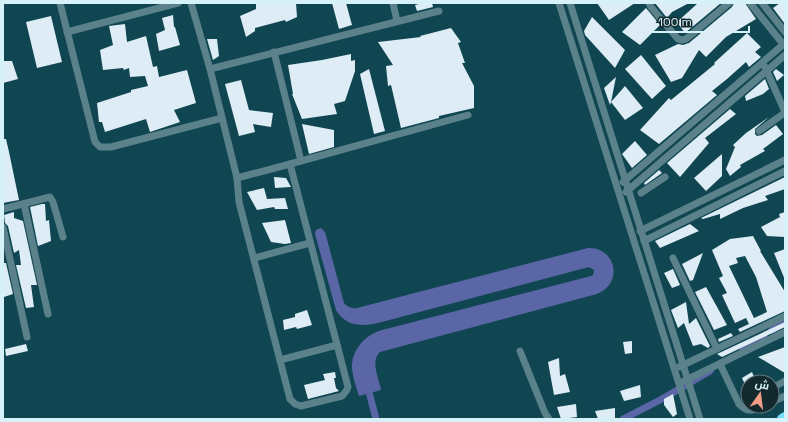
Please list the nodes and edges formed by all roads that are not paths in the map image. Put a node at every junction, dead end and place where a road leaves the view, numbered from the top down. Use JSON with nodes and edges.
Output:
{"nodes":[{"id":1,"x":60,"y":3,"type":"edge"},
{"id":2,"x":178,"y":3,"type":"edge"},
{"id":3,"x":191,"y":3,"type":"edge"},
{"id":4,"x":393,"y":3,"type":"edge"},
{"id":5,"x":559,"y":3,"type":"edge"},
{"id":6,"x":570,"y":3,"type":"edge"},
{"id":7,"x":649,"y":3,"type":"edge"},
{"id":8,"x":729,"y":3,"type":"edge"},
{"id":9,"x":750,"y":3,"type":"edge"},
{"id":10,"x":762,"y":3,"type":"edge"},
{"id":11,"x":439,"y":11,"type":"dead end"},
{"id":12,"x":397,"y":21,"type":"junction"},
{"id":13,"x":67,"y":32,"type":"junction"},
{"id":14,"x":785,"y":32,"type":"edge"},
{"id":15,"x":784,"y":44,"type":"edge"},
{"id":16,"x":274,"y":52,"type":"junction"},
{"id":17,"x":785,"y":55,"type":"edge"},
{"id":18,"x":763,"y":62,"type":"junction"},
{"id":19,"x":210,"y":69,"type":"junction"},
{"id":20,"x":767,"y":71,"type":"junction"},
{"id":21,"x":468,"y":115,"type":"dead end"},
{"id":22,"x":222,"y":118,"type":"junction"},
{"id":23,"x":759,"y":131,"type":"dead end"},
{"id":24,"x":785,"y":160,"type":"edge"},
{"id":25,"x":301,"y":161,"type":"junction"},
{"id":26,"x":290,"y":164,"type":"junction"},
{"id":27,"x":785,"y":171,"type":"edge"},
{"id":28,"x":648,"y":172,"type":"junction"},
{"id":29,"x":666,"y":177,"type":"dead end"},
{"id":30,"x":237,"y":178,"type":"junction"},
{"id":31,"x":624,"y":180,"type":"junction"},
{"id":32,"x":654,"y":184,"type":"junction"},
{"id":33,"x":616,"y":187,"type":"junction"},
{"id":34,"x":628,"y":190,"type":"junction"},
{"id":35,"x":641,"y":193,"type":"dead end"},
{"id":36,"x":619,"y":197,"type":"junction"},
{"id":37,"x":24,"y":204,"type":"junction"},
{"id":38,"x":3,"y":209,"type":"edge"},
{"id":39,"x":3,"y":227,"type":"edge"},
{"id":40,"x":640,"y":231,"type":"junction"},
{"id":41,"x":63,"y":237,"type":"dead end"},
{"id":42,"x":644,"y":242,"type":"junction"},
{"id":43,"x":310,"y":243,"type":"junction"},
{"id":44,"x":254,"y":258,"type":"junction"},
{"id":45,"x":673,"y":258,"type":"dead end"},
{"id":46,"x":48,"y":314,"type":"dead end"},
{"id":47,"x":785,"y":316,"type":"edge"},
{"id":48,"x":785,"y":332,"type":"edge"},
{"id":49,"x":27,"y":337,"type":"dead end"},
{"id":50,"x":337,"y":345,"type":"junction"},
{"id":51,"x":717,"y":349,"type":"junction"},
{"id":52,"x":520,"y":351,"type":"dead end"},
{"id":53,"x":280,"y":360,"type":"junction"},
{"id":54,"x":720,"y":364,"type":"junction"},
{"id":55,"x":683,"y":365,"type":"junction"},
{"id":56,"x":674,"y":369,"type":"junction"},
{"id":57,"x":688,"y":380,"type":"junction"},
{"id":58,"x":678,"y":384,"type":"junction"},
{"id":59,"x":740,"y":406,"type":"edge"},
{"id":60,"x":785,"y":417,"type":"edge"},
{"id":61,"x":549,"y":419,"type":"edge"},
{"id":62,"x":690,"y":419,"type":"edge"},
{"id":63,"x":700,"y":419,"type":"edge"},
{"id":64,"x":782,"y":419,"type":"edge"}],
"edges":[{"from":1,"to":13,"type":"street"},
{"from":2,"to":13,"type":"street"},
{"from":3,"to":19,"type":"street"},
{"from":4,"to":12,"type":"street"},
{"from":5,"to":33,"type":"street"},
{"from":6,"to":31,"type":"street"},
{"from":7,"to":8,"type":"street"},
{"from":9,"to":15,"type":"street"},
{"from":10,"to":14,"type":"street"},
{"from":11,"to":12,"type":"street"},
{"from":12,"to":16,"type":"street"},
{"from":13,"to":22,"type":"street"},
{"from":15,"to":18,"type":"street"},
{"from":16,"to":19,"type":"street"},
{"from":16,"to":25,"type":"street"},
{"from":17,"to":20,"type":"street"},
{"from":18,"to":20,"type":"street"},
{"from":18,"to":31,"type":"street"},
{"from":19,"to":22,"type":"street"},
{"from":20,"to":23,"type":"street"},
{"from":20,"to":28,"type":"street"},
{"from":21,"to":25,"type":"street"},
{"from":22,"to":30,"type":"street"},
{"from":24,"to":40,"type":"street"},
{"from":25,"to":26,"type":"street"},
{"from":26,"to":30,"type":"street"},
{"from":26,"to":43,"type":"street"},
{"from":27,"to":42,"type":"street"},
{"from":28,"to":32,"type":"street"},
{"from":28,"to":34,"type":"street"},
{"from":29,"to":32,"type":"street"},
{"from":30,"to":44,"type":"street"},
{"from":31,"to":33,"type":"street"},
{"from":31,"to":34,"type":"street"},
{"from":32,"to":35,"type":"street"},
{"from":33,"to":36,"type":"street"},
{"from":34,"to":36,"type":"street"},
{"from":34,"to":40,"type":"street"},
{"from":36,"to":56,"type":"street"},
{"from":37,"to":38,"type":"street"},
{"from":37,"to":41,"type":"street"},
{"from":37,"to":46,"type":"street"},
{"from":39,"to":49,"type":"street"},
{"from":40,"to":42,"type":"street"},
{"from":42,"to":55,"type":"street"},
{"from":43,"to":44,"type":"street"},
{"from":43,"to":50,"type":"street"},
{"from":44,"to":53,"type":"street"},
{"from":45,"to":51,"type":"street"},
{"from":47,"to":51,"type":"street"},
{"from":48,"to":54,"type":"street"},
{"from":50,"to":53,"type":"street"},
{"from":50,"to":53,"type":"street"},
{"from":51,"to":55,"type":"street"},
{"from":52,"to":61,"type":"street"},
{"from":54,"to":57,"type":"street"},
{"from":54,"to":59,"type":"street"},
{"from":55,"to":56,"type":"street"},
{"from":55,"to":57,"type":"street"},
{"from":56,"to":58,"type":"street"},
{"from":57,"to":58,"type":"street"},
{"from":57,"to":63,"type":"street"},
{"from":58,"to":62,"type":"street"},
{"from":60,"to":64,"type":"highway"}]}
